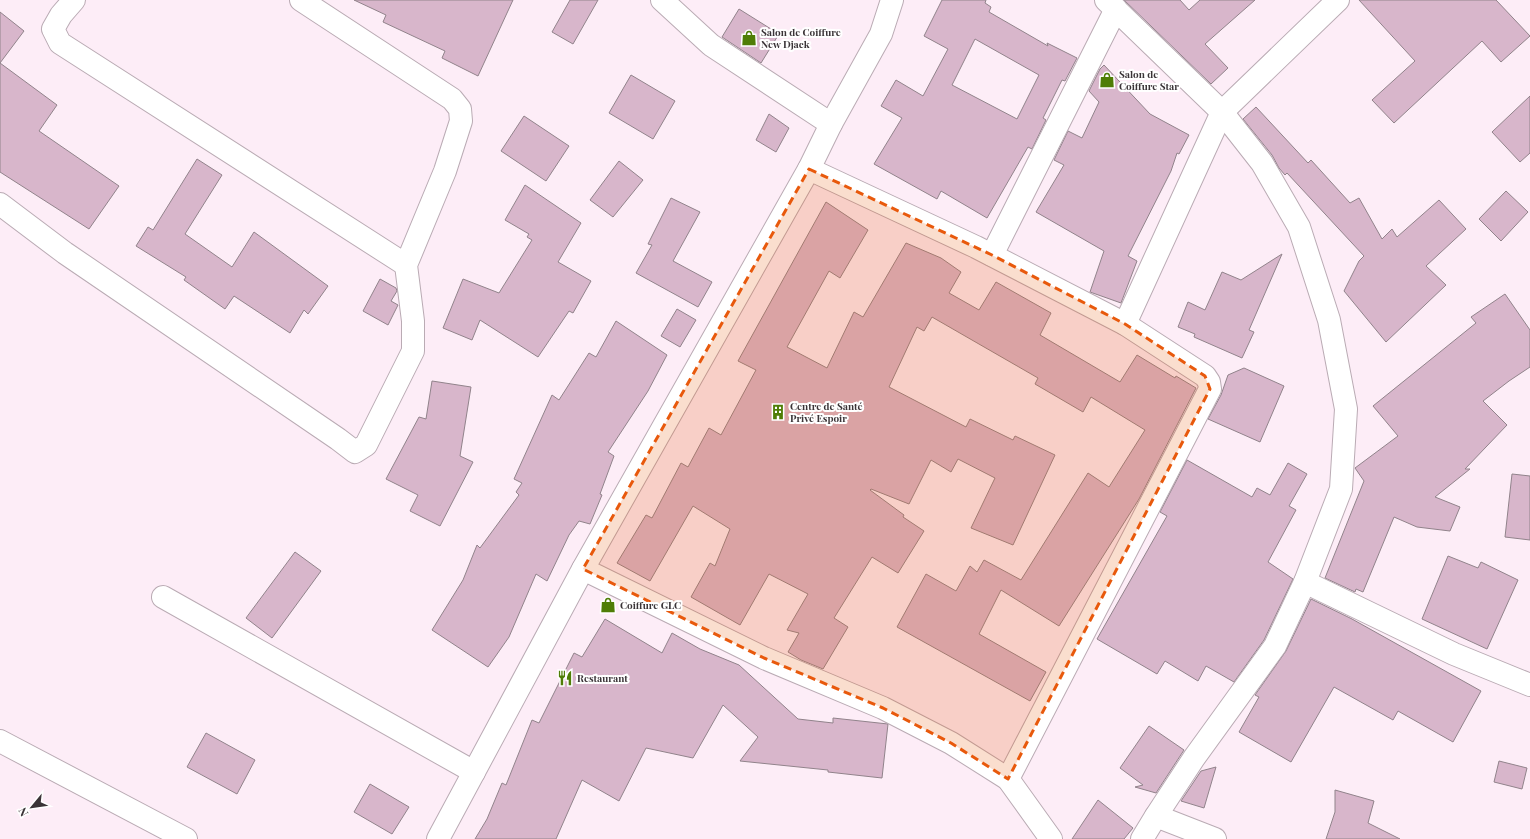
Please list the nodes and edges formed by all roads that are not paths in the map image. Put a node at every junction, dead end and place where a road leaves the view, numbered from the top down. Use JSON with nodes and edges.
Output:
{"nodes":[{"id":1,"x":74,"y":0,"type":"edge"},
{"id":2,"x":301,"y":0,"type":"edge"},
{"id":3,"x":662,"y":0,"type":"edge"},
{"id":4,"x":892,"y":0,"type":"edge"},
{"id":5,"x":1338,"y":0,"type":"edge"},
{"id":6,"x":1111,"y":5,"type":"edge"},
{"id":7,"x":1222,"y":112,"type":"junction"},
{"id":8,"x":832,"y":124,"type":"junction"},
{"id":9,"x":809,"y":169,"type":"junction"},
{"id":10,"x":0,"y":204,"type":"edge"},
{"id":11,"x":992,"y":255,"type":"junction"},
{"id":12,"x":406,"y":265,"type":"junction"},
{"id":13,"x":1125,"y":324,"type":"junction"},
{"id":14,"x":583,"y":569,"type":"junction"},
{"id":15,"x":1305,"y":582,"type":"junction"},
{"id":16,"x":163,"y":597,"type":"dead end"},
{"id":17,"x":1530,"y":685,"type":"edge"},
{"id":18,"x":0,"y":740,"type":"edge"},
{"id":19,"x":474,"y":772,"type":"junction"},
{"id":20,"x":1008,"y":779,"type":"junction"},
{"id":21,"x":1156,"y":816,"type":"junction"},
{"id":22,"x":186,"y":839,"type":"edge"},
{"id":23,"x":438,"y":839,"type":"edge"},
{"id":24,"x":1051,"y":839,"type":"edge"},
{"id":25,"x":1142,"y":839,"type":"edge"},
{"id":26,"x":1215,"y":839,"type":"edge"}],
"edges":[{"from":1,"to":12,"type":"street"},
{"from":2,"to":12,"type":"street"},
{"from":3,"to":8,"type":"street"},
{"from":4,"to":8,"type":"street"},
{"from":5,"to":7,"type":"street"},
{"from":6,"to":7,"type":"street"},
{"from":6,"to":11,"type":"street"},
{"from":7,"to":13,"type":"street"},
{"from":7,"to":15,"type":"street"},
{"from":8,"to":9,"type":"street"},
{"from":9,"to":11,"type":"street"},
{"from":9,"to":14,"type":"street"},
{"from":10,"to":12,"type":"street"},
{"from":11,"to":13,"type":"street"},
{"from":13,"to":20,"type":"street"},
{"from":14,"to":19,"type":"street"},
{"from":14,"to":20,"type":"street"},
{"from":15,"to":17,"type":"street"},
{"from":15,"to":21,"type":"street"},
{"from":16,"to":19,"type":"street"},
{"from":18,"to":22,"type":"street"},
{"from":19,"to":23,"type":"street"},
{"from":20,"to":24,"type":"street"},
{"from":21,"to":25,"type":"street"},
{"from":21,"to":26,"type":"street"}]}
